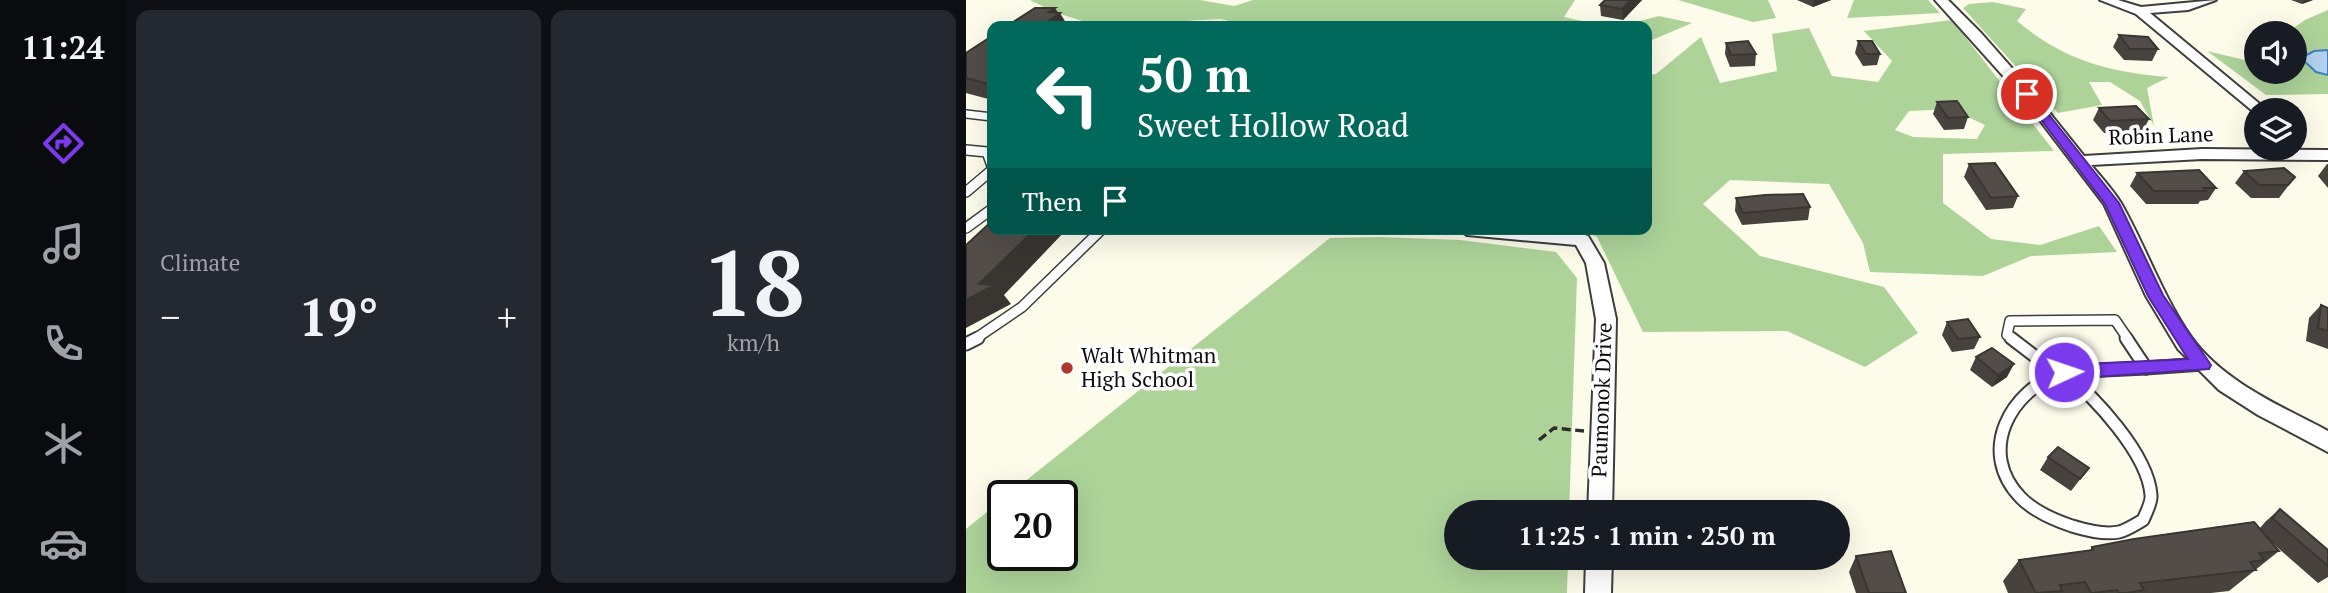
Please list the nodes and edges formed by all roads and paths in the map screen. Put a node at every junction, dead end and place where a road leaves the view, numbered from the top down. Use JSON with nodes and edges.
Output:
{"nodes":[{"id":1,"x":1941,"y":0,"type":"edge"},
{"id":2,"x":2106,"y":0,"type":"edge"},
{"id":3,"x":2210,"y":0,"type":"edge"},
{"id":4,"x":2140,"y":11,"type":"junction"},
{"id":5,"x":2245,"y":98,"type":"edge"},
{"id":6,"x":966,"y":114,"type":"edge"},
{"id":7,"x":987,"y":116,"type":"edge"},
{"id":8,"x":966,"y":150,"type":"edge"},
{"id":9,"x":987,"y":152,"type":"edge"},
{"id":10,"x":2320,"y":155,"type":"edge"},
{"id":11,"x":2080,"y":161,"type":"junction"},
{"id":12,"x":987,"y":173,"type":"edge"},
{"id":13,"x":966,"y":192,"type":"edge"},
{"id":14,"x":987,"y":213,"type":"edge"},
{"id":15,"x":966,"y":228,"type":"edge"},
{"id":16,"x":1096,"y":235,"type":"edge"},
{"id":17,"x":1529,"y":235,"type":"edge"},
{"id":18,"x":966,"y":344,"type":"edge"},
{"id":19,"x":2203,"y":365,"type":"junction"},
{"id":20,"x":2146,"y":368,"type":"junction"},
{"id":21,"x":2064,"y":372,"type":"junction"},
{"id":22,"x":1601,"y":432,"type":"junction"},
{"id":23,"x":1539,"y":440,"type":"dead end"},
{"id":24,"x":2328,"y":442,"type":"edge"},
{"id":25,"x":1600,"y":500,"type":"edge"},
{"id":26,"x":1599,"y":570,"type":"edge"},
{"id":27,"x":1598,"y":593,"type":"edge"}],
"edges":[{"from":1,"to":11,"type":"street"},
{"from":2,"to":4,"type":"street"},
{"from":3,"to":4,"type":"street"},
{"from":4,"to":5,"type":"street"},
{"from":6,"to":7,"type":"lane"},
{"from":8,"to":9,"type":"lane"},
{"from":10,"to":11,"type":"street","name":"Robin Lane"},
{"from":11,"to":19,"type":"street"},
{"from":12,"to":13,"type":"lane"},
{"from":14,"to":15,"type":"lane"},
{"from":16,"to":18,"type":"lane"},
{"from":17,"to":22,"type":"street","name":"Paumonok Drive"},
{"from":19,"to":20,"type":"lane"},
{"from":19,"to":24,"type":"street"},
{"from":20,"to":21,"type":"lane"},
{"from":20,"to":21,"type":"lane"},
{"from":21,"to":21,"type":"lane"},
{"from":22,"to":23,"type":"path"},
{"from":22,"to":25,"type":"street","name":"Paumonok Drive"},
{"from":26,"to":27,"type":"street"}]}
